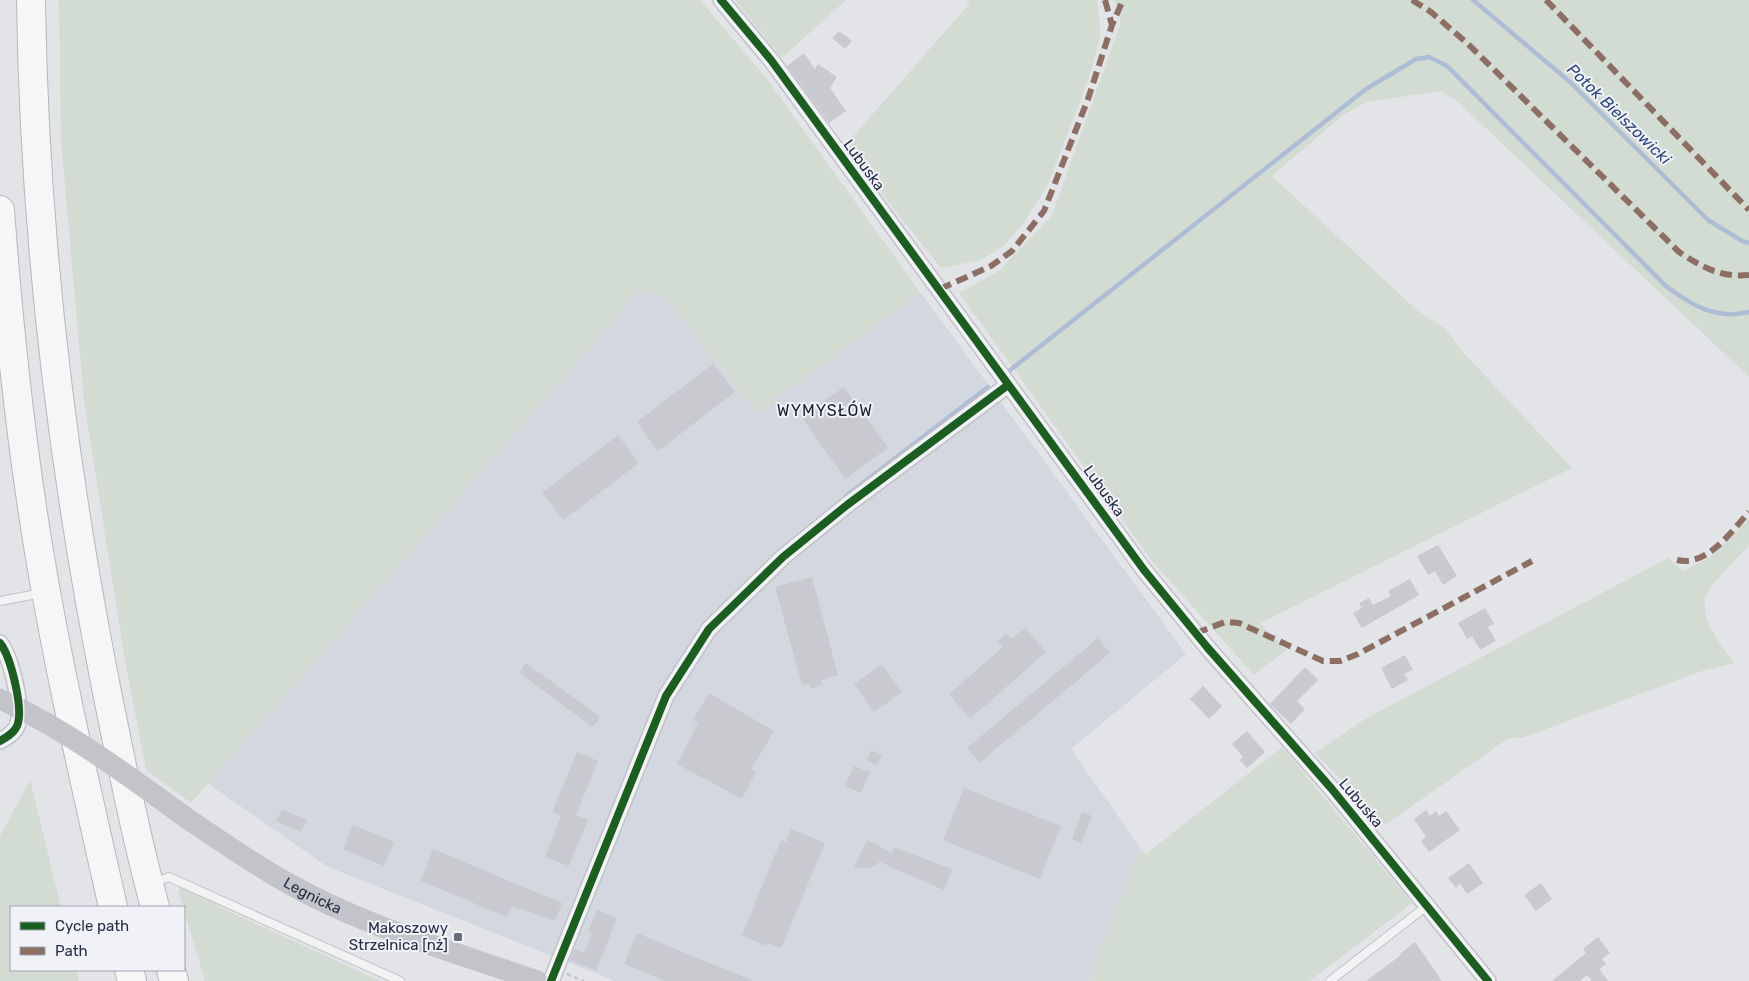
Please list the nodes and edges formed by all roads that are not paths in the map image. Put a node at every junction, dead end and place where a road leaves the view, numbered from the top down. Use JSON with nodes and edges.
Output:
{"nodes":[{"id":1,"x":31,"y":0,"type":"edge"},
{"id":2,"x":721,"y":0,"type":"edge"},
{"id":3,"x":0,"y":210,"type":"edge"},
{"id":4,"x":1008,"y":385,"type":"junction"},
{"id":5,"x":46,"y":592,"type":"junction"},
{"id":6,"x":0,"y":601,"type":"edge"},
{"id":7,"x":0,"y":644,"type":"edge"},
{"id":8,"x":0,"y":699,"type":"edge"},
{"id":9,"x":0,"y":741,"type":"edge"},
{"id":10,"x":152,"y":896,"type":"edge"},
{"id":11,"x":1428,"y":905,"type":"junction"},
{"id":12,"x":113,"y":906,"type":"edge"},
{"id":13,"x":400,"y":981,"type":"edge"},
{"id":14,"x":537,"y":981,"type":"edge"},
{"id":15,"x":551,"y":981,"type":"edge"},
{"id":16,"x":1330,"y":981,"type":"edge"},
{"id":17,"x":1488,"y":981,"type":"edge"}],
"edges":[{"from":1,"to":10,"type":"highway"},
{"from":2,"to":4,"type":"street","name":"Lubuska"},
{"from":3,"to":5,"type":"highway"},
{"from":4,"to":11,"type":"street","name":"Lubuska"},
{"from":4,"to":15,"type":"street"},
{"from":5,"to":6,"type":"lane"},
{"from":5,"to":12,"type":"highway"},
{"from":7,"to":9,"type":"street"},
{"from":8,"to":14,"type":"main road","name":"Legnicka","bridge":true},
{"from":10,"to":13,"type":"lane"},
{"from":11,"to":16,"type":"lane"},
{"from":11,"to":17,"type":"street","name":"Lubuska"}]}
